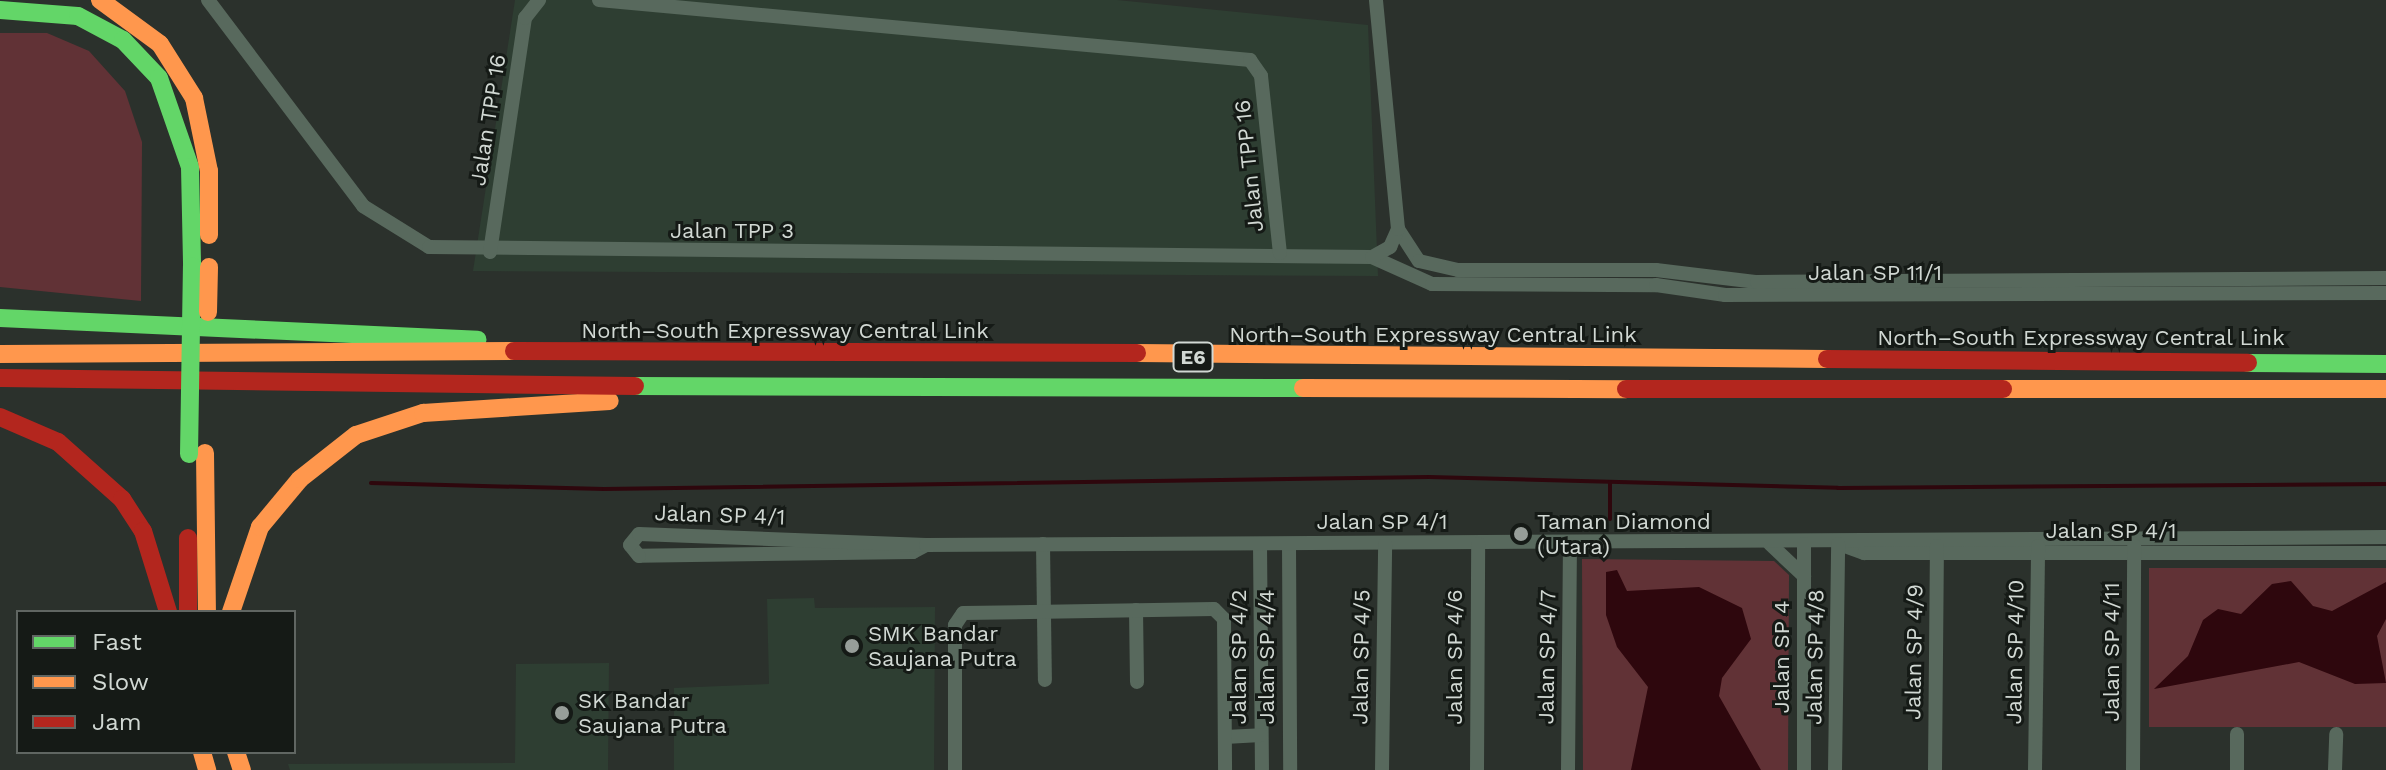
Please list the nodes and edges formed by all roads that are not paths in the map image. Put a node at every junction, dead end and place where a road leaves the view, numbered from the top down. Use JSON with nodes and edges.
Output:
{"nodes":[{"id":1,"x":100,"y":0,"type":"edge"},
{"id":2,"x":208,"y":0,"type":"edge"},
{"id":3,"x":539,"y":0,"type":"edge"},
{"id":4,"x":599,"y":0,"type":"edge"},
{"id":5,"x":1376,"y":0,"type":"edge"},
{"id":6,"x":0,"y":10,"type":"edge"},
{"id":7,"x":1398,"y":229,"type":"junction"},
{"id":8,"x":490,"y":252,"type":"junction"},
{"id":9,"x":1280,"y":253,"type":"junction"},
{"id":10,"x":1372,"y":257,"type":"junction"},
{"id":11,"x":200,"y":266,"type":"junction"},
{"id":12,"x":2386,"y":278,"type":"edge"},
{"id":13,"x":2386,"y":293,"type":"edge"},
{"id":14,"x":0,"y":318,"type":"edge"},
{"id":15,"x":803,"y":350,"type":"junction"},
{"id":16,"x":0,"y":354,"type":"edge"},
{"id":17,"x":2386,"y":364,"type":"edge"},
{"id":18,"x":0,"y":378,"type":"edge"},
{"id":19,"x":796,"y":388,"type":"junction"},
{"id":20,"x":2386,"y":389,"type":"edge"},
{"id":21,"x":0,"y":417,"type":"edge"},
{"id":22,"x":197,"y":453,"type":"junction"},
{"id":23,"x":1938,"y":535,"type":"junction"},
{"id":24,"x":2038,"y":535,"type":"junction"},
{"id":25,"x":2135,"y":535,"type":"junction"},
{"id":26,"x":2386,"y":537,"type":"edge"},
{"id":27,"x":1043,"y":544,"type":"junction"},
{"id":28,"x":1260,"y":544,"type":"junction"},
{"id":29,"x":1289,"y":544,"type":"junction"},
{"id":30,"x":1385,"y":544,"type":"junction"},
{"id":31,"x":1478,"y":544,"type":"junction"},
{"id":32,"x":1570,"y":544,"type":"junction"},
{"id":33,"x":1770,"y":544,"type":"junction"},
{"id":34,"x":1804,"y":544,"type":"junction"},
{"id":35,"x":1838,"y":544,"type":"junction"},
{"id":36,"x":926,"y":545,"type":"junction"},
{"id":37,"x":1937,"y":552,"type":"junction"},
{"id":38,"x":2038,"y":553,"type":"junction"},
{"id":39,"x":2134,"y":553,"type":"junction"},
{"id":40,"x":2386,"y":553,"type":"edge"},
{"id":41,"x":1804,"y":576,"type":"junction"},
{"id":42,"x":167,"y":610,"type":"edge"},
{"id":43,"x":188,"y":610,"type":"edge"},
{"id":44,"x":207,"y":610,"type":"edge"},
{"id":45,"x":232,"y":610,"type":"edge"},
{"id":46,"x":1136,"y":610,"type":"junction"},
{"id":47,"x":1043,"y":611,"type":"junction"},
{"id":48,"x":1045,"y":680,"type":"dead end"},
{"id":49,"x":1137,"y":682,"type":"dead end"},
{"id":50,"x":2237,"y":734,"type":"dead end"},
{"id":51,"x":2336,"y":734,"type":"dead end"},
{"id":52,"x":1261,"y":735,"type":"junction"},
{"id":53,"x":1225,"y":737,"type":"junction"},
{"id":54,"x":955,"y":770,"type":"edge"},
{"id":55,"x":1225,"y":770,"type":"edge"},
{"id":56,"x":1262,"y":770,"type":"edge"},
{"id":57,"x":1290,"y":770,"type":"edge"},
{"id":58,"x":1382,"y":770,"type":"edge"},
{"id":59,"x":1477,"y":770,"type":"edge"},
{"id":60,"x":1568,"y":770,"type":"edge"},
{"id":61,"x":1804,"y":770,"type":"edge"},
{"id":62,"x":1835,"y":770,"type":"edge"},
{"id":63,"x":1935,"y":770,"type":"edge"},
{"id":64,"x":2035,"y":770,"type":"edge"},
{"id":65,"x":2133,"y":770,"type":"edge"},
{"id":66,"x":2237,"y":770,"type":"edge"},
{"id":67,"x":2335,"y":770,"type":"edge"}],
"edges":[{"from":1,"to":11,"type":"highway"},
{"from":2,"to":8,"type":"street","name":"Jalan TPP 3"},
{"from":3,"to":8,"type":"street","name":"Jalan TPP 16"},
{"from":4,"to":9,"type":"street","name":"Jalan TPP 16"},
{"from":5,"to":7,"type":"street"},
{"from":6,"to":11,"type":"highway"},
{"from":7,"to":10,"type":"street"},
{"from":7,"to":12,"type":"street","name":"Jalan SP 11/1"},
{"from":8,"to":9,"type":"street","name":"Jalan TPP 3"},
{"from":9,"to":10,"type":"street","name":"Jalan TPP 3"},
{"from":10,"to":13,"type":"street","name":"Jalan SP 11/1"},
{"from":11,"to":22,"type":"highway","bridge":true},
{"from":14,"to":15,"type":"highway"},
{"from":15,"to":16,"type":"highway","name":"North–South Expressway Central Link","number":"E6"},
{"from":15,"to":17,"type":"highway","name":"North–South Expressway Central Link","number":"E6"},
{"from":18,"to":19,"type":"highway","number":"E6"},
{"from":19,"to":20,"type":"highway","number":"E6"},
{"from":19,"to":45,"type":"highway"},
{"from":21,"to":42,"type":"highway"},
{"from":22,"to":43,"type":"highway"},
{"from":22,"to":44,"type":"highway"},
{"from":23,"to":24,"type":"street","name":"Jalan SP 4/1"},
{"from":23,"to":35,"type":"street","name":"Jalan SP 4/1"},
{"from":23,"to":37,"type":"street","name":"Jalan SP 4/9"},
{"from":24,"to":25,"type":"street","name":"Jalan SP 4/1"},
{"from":24,"to":38,"type":"street","name":"Jalan SP 4/10"},
{"from":25,"to":26,"type":"street","name":"Jalan SP 4/1"},
{"from":25,"to":39,"type":"street","name":"Jalan SP 4/11"},
{"from":27,"to":28,"type":"street","name":"Jalan SP 4/1"},
{"from":27,"to":36,"type":"street","name":"Jalan SP 4/1"},
{"from":27,"to":47,"type":"street"},
{"from":28,"to":29,"type":"street","name":"Jalan SP 4/1"},
{"from":28,"to":52,"type":"street","name":"Jalan SP 4/2"},
{"from":29,"to":30,"type":"street","name":"Jalan SP 4/1"},
{"from":29,"to":57,"type":"street","name":"Jalan SP 4/4"},
{"from":30,"to":31,"type":"street","name":"Jalan SP 4/1"},
{"from":30,"to":58,"type":"street","name":"Jalan SP 4/5"},
{"from":31,"to":32,"type":"street","name":"Jalan SP 4/1"},
{"from":31,"to":59,"type":"street","name":"Jalan SP 4/6"},
{"from":32,"to":33,"type":"street","name":"Jalan SP 4/1"},
{"from":32,"to":60,"type":"street","name":"Jalan SP 4/7"},
{"from":33,"to":34,"type":"street","name":"Jalan SP 4/1"},
{"from":33,"to":41,"type":"street"},
{"from":34,"to":35,"type":"street","name":"Jalan SP 4/1"},
{"from":34,"to":41,"type":"street","name":"Jalan SP 4"},
{"from":35,"to":37,"type":"street","name":"Jalan SP 4/1"},
{"from":35,"to":62,"type":"street","name":"Jalan SP 4/8"},
{"from":36,"to":36,"type":"street","name":"Jalan SP 4/1"},
{"from":37,"to":38,"type":"street","name":"Jalan SP 4/1"},
{"from":37,"to":63,"type":"street","name":"Jalan SP 4/9"},
{"from":38,"to":39,"type":"street","name":"Jalan SP 4/1"},
{"from":38,"to":64,"type":"street","name":"Jalan SP 4/10"},
{"from":39,"to":40,"type":"street","name":"Jalan SP 4/1"},
{"from":39,"to":65,"type":"street","name":"Jalan SP 4/11"},
{"from":41,"to":61,"type":"street","name":"Jalan SP 4"},
{"from":46,"to":47,"type":"street"},
{"from":46,"to":49,"type":"street"},
{"from":46,"to":53,"type":"street"},
{"from":47,"to":48,"type":"street"},
{"from":47,"to":54,"type":"street"},
{"from":50,"to":66,"type":"street"},
{"from":51,"to":67,"type":"street"},
{"from":52,"to":53,"type":"street"},
{"from":52,"to":56,"type":"street","name":"Jalan SP 4/2"},
{"from":53,"to":55,"type":"street"}]}
